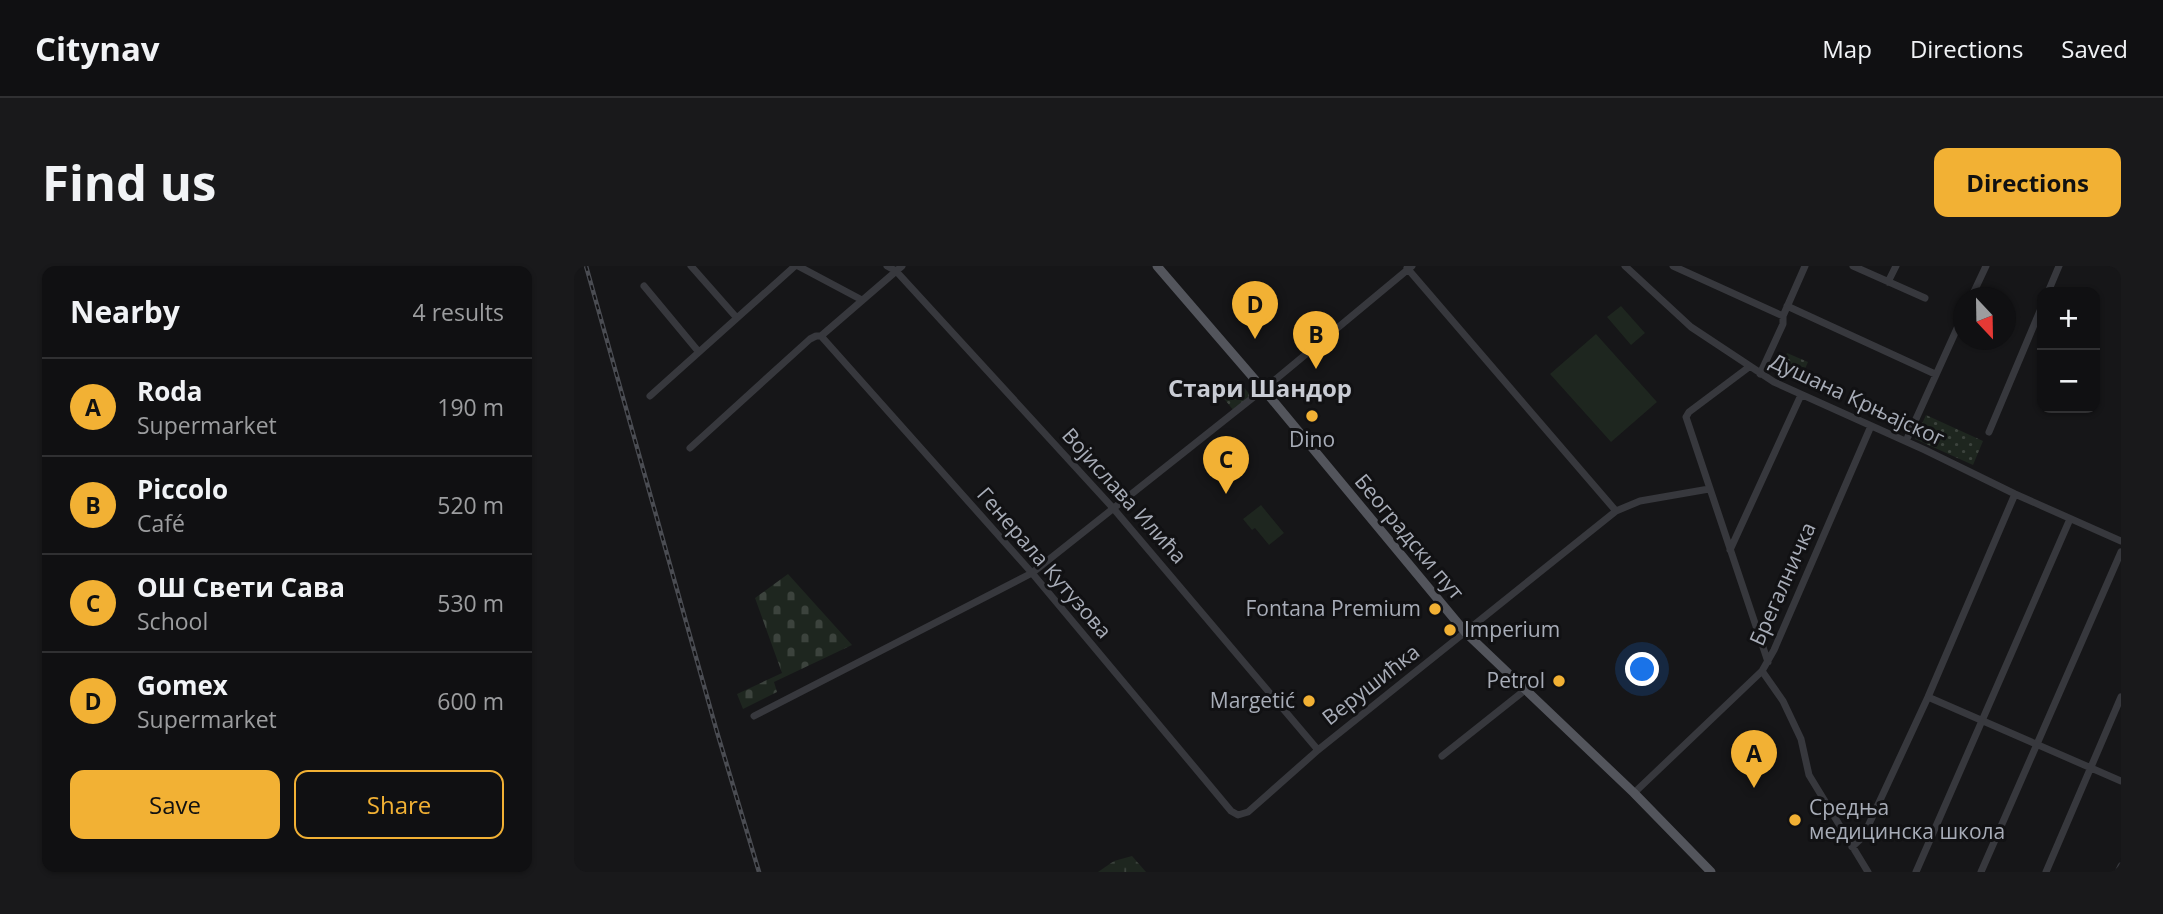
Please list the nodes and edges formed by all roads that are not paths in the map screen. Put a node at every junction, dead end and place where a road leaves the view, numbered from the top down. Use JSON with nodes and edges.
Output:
{"nodes":[{"id":1,"x":691,"y":266,"type":"edge"},
{"id":2,"x":797,"y":266,"type":"edge"},
{"id":3,"x":887,"y":266,"type":"edge"},
{"id":4,"x":1157,"y":266,"type":"edge"},
{"id":5,"x":1625,"y":266,"type":"edge"},
{"id":6,"x":1673,"y":266,"type":"edge"},
{"id":7,"x":1805,"y":266,"type":"edge"},
{"id":8,"x":1853,"y":266,"type":"edge"},
{"id":9,"x":1896,"y":266,"type":"edge"},
{"id":10,"x":1986,"y":266,"type":"edge"},
{"id":11,"x":2059,"y":266,"type":"edge"},
{"id":12,"x":1408,"y":267,"type":"edge"},
{"id":13,"x":899,"y":269,"type":"edge"},
{"id":14,"x":1888,"y":282,"type":"junction"},
{"id":15,"x":644,"y":286,"type":"dead end"},
{"id":16,"x":1976,"y":287,"type":"edge"},
{"id":17,"x":2050,"y":287,"type":"edge"},
{"id":18,"x":1925,"y":298,"type":"dead end"},
{"id":19,"x":862,"y":300,"type":"junction"},
{"id":20,"x":1787,"y":306,"type":"junction"},
{"id":21,"x":1783,"y":316,"type":"junction"},
{"id":22,"x":736,"y":317,"type":"junction"},
{"id":23,"x":2037,"y":318,"type":"edge"},
{"id":24,"x":1953,"y":336,"type":"edge"},
{"id":25,"x":821,"y":337,"type":"junction"},
{"id":26,"x":698,"y":351,"type":"junction"},
{"id":27,"x":1749,"y":367,"type":"junction"},
{"id":28,"x":1760,"y":374,"type":"junction"},
{"id":29,"x":1935,"y":374,"type":"junction"},
{"id":30,"x":1263,"y":389,"type":"junction"},
{"id":31,"x":1801,"y":395,"type":"junction"},
{"id":32,"x":650,"y":396,"type":"dead end"},
{"id":33,"x":1871,"y":426,"type":"junction"},
{"id":34,"x":1989,"y":432,"type":"dead end"},
{"id":35,"x":1906,"y":441,"type":"junction"},
{"id":36,"x":690,"y":448,"type":"dead end"},
{"id":37,"x":1709,"y":489,"type":"junction"},
{"id":38,"x":2015,"y":494,"type":"junction"},
{"id":39,"x":1113,"y":509,"type":"junction"},
{"id":40,"x":1616,"y":511,"type":"junction"},
{"id":41,"x":2070,"y":519,"type":"junction"},
{"id":42,"x":2121,"y":541,"type":"edge"},
{"id":43,"x":1730,"y":550,"type":"junction"},
{"id":44,"x":2121,"y":552,"type":"edge"},
{"id":45,"x":1031,"y":572,"type":"junction"},
{"id":46,"x":1466,"y":633,"type":"junction"},
{"id":47,"x":1768,"y":662,"type":"junction"},
{"id":48,"x":1762,"y":671,"type":"junction"},
{"id":49,"x":1525,"y":690,"type":"junction"},
{"id":50,"x":1928,"y":697,"type":"junction"},
{"id":51,"x":2121,"y":697,"type":"edge"},
{"id":52,"x":754,"y":716,"type":"dead end"},
{"id":53,"x":1982,"y":722,"type":"junction"},
{"id":54,"x":2036,"y":746,"type":"junction"},
{"id":55,"x":1318,"y":750,"type":"junction"},
{"id":56,"x":1442,"y":756,"type":"dead end"},
{"id":57,"x":2090,"y":769,"type":"junction"},
{"id":58,"x":2121,"y":782,"type":"edge"},
{"id":59,"x":1634,"y":793,"type":"junction"},
{"id":60,"x":1238,"y":815,"type":"joint"},
{"id":61,"x":1853,"y":847,"type":"junction"},
{"id":62,"x":2121,"y":866,"type":"edge"},
{"id":63,"x":1711,"y":872,"type":"edge"},
{"id":64,"x":1868,"y":872,"type":"edge"},
{"id":65,"x":1916,"y":872,"type":"edge"},
{"id":66,"x":1981,"y":872,"type":"edge"},
{"id":67,"x":2047,"y":872,"type":"edge"},
{"id":68,"x":2118,"y":872,"type":"edge"}],
"edges":[{"from":1,"to":22,"type":"street"},
{"from":2,"to":19,"type":"street"},
{"from":2,"to":22,"type":"street"},
{"from":3,"to":13,"type":"street","name":"Војислава Илића"},
{"from":4,"to":30,"type":"main road","name":"Београдски пут"},
{"from":5,"to":27,"type":"street","name":"Душана Крњајског"},
{"from":6,"to":21,"type":"street"},
{"from":7,"to":20,"type":"street"},
{"from":8,"to":14,"type":"street"},
{"from":9,"to":14,"type":"street"},
{"from":10,"to":16,"type":"street"},
{"from":11,"to":17,"type":"street"},
{"from":12,"to":30,"type":"street"},
{"from":12,"to":40,"type":"street"},
{"from":13,"to":19,"type":"street"},
{"from":13,"to":39,"type":"street","name":"Војислава Илића"},
{"from":14,"to":18,"type":"street"},
{"from":15,"to":26,"type":"street"},
{"from":19,"to":25,"type":"street"},
{"from":20,"to":21,"type":"street"},
{"from":20,"to":29,"type":"street"},
{"from":21,"to":28,"type":"street"},
{"from":22,"to":26,"type":"street"},
{"from":23,"to":34,"type":"street"},
{"from":24,"to":29,"type":"street"},
{"from":25,"to":36,"type":"street"},
{"from":25,"to":45,"type":"street","name":"Генерала Кутузова"},
{"from":26,"to":32,"type":"street"},
{"from":27,"to":28,"type":"street","name":"Душана Крњајског"},
{"from":27,"to":37,"type":"street"},
{"from":28,"to":31,"type":"street","name":"Душана Крњајског"},
{"from":29,"to":35,"type":"street"},
{"from":30,"to":39,"type":"street"},
{"from":30,"to":46,"type":"main road","name":"Београдски пут"},
{"from":31,"to":33,"type":"street","name":"Душана Крњајског"},
{"from":31,"to":43,"type":"street"},
{"from":33,"to":35,"type":"street","name":"Душана Крњајског"},
{"from":33,"to":47,"type":"street","name":"Брегалничка"},
{"from":35,"to":38,"type":"street","name":"Душана Крњајског"},
{"from":37,"to":40,"type":"street","name":"Верушићка"},
{"from":37,"to":43,"type":"street"},
{"from":38,"to":41,"type":"street","name":"Душана Крњајског"},
{"from":38,"to":50,"type":"street"},
{"from":39,"to":45,"type":"street"},
{"from":39,"to":55,"type":"street","name":"Војислава Илића"},
{"from":40,"to":46,"type":"street","name":"Верушићка"},
{"from":41,"to":42,"type":"street","name":"Душана Крњајског"},
{"from":41,"to":53,"type":"street"},
{"from":43,"to":47,"type":"street"},
{"from":44,"to":54,"type":"street"},
{"from":45,"to":52,"type":"street"},
{"from":45,"to":60,"type":"street","name":"Генерала Кутузова"},
{"from":46,"to":49,"type":"main road","name":"Београдски пут"},
{"from":46,"to":55,"type":"street","name":"Верушићка"},
{"from":47,"to":48,"type":"street","name":"Брегалничка"},
{"from":48,"to":59,"type":"street","name":"Брегалничка"},
{"from":48,"to":61,"type":"street"},
{"from":49,"to":56,"type":"street"},
{"from":49,"to":59,"type":"main road","name":"Београдски пут"},
{"from":50,"to":53,"type":"street"},
{"from":50,"to":61,"type":"street"},
{"from":51,"to":57,"type":"street"},
{"from":53,"to":54,"type":"street"},
{"from":53,"to":65,"type":"street"},
{"from":54,"to":57,"type":"street"},
{"from":54,"to":66,"type":"street"},
{"from":55,"to":60,"type":"street","name":"Верушићка"},
{"from":57,"to":58,"type":"street"},
{"from":57,"to":67,"type":"street"},
{"from":59,"to":63,"type":"main road","name":"Београдски пут"},
{"from":61,"to":64,"type":"street"},
{"from":62,"to":68,"type":"street"}]}
